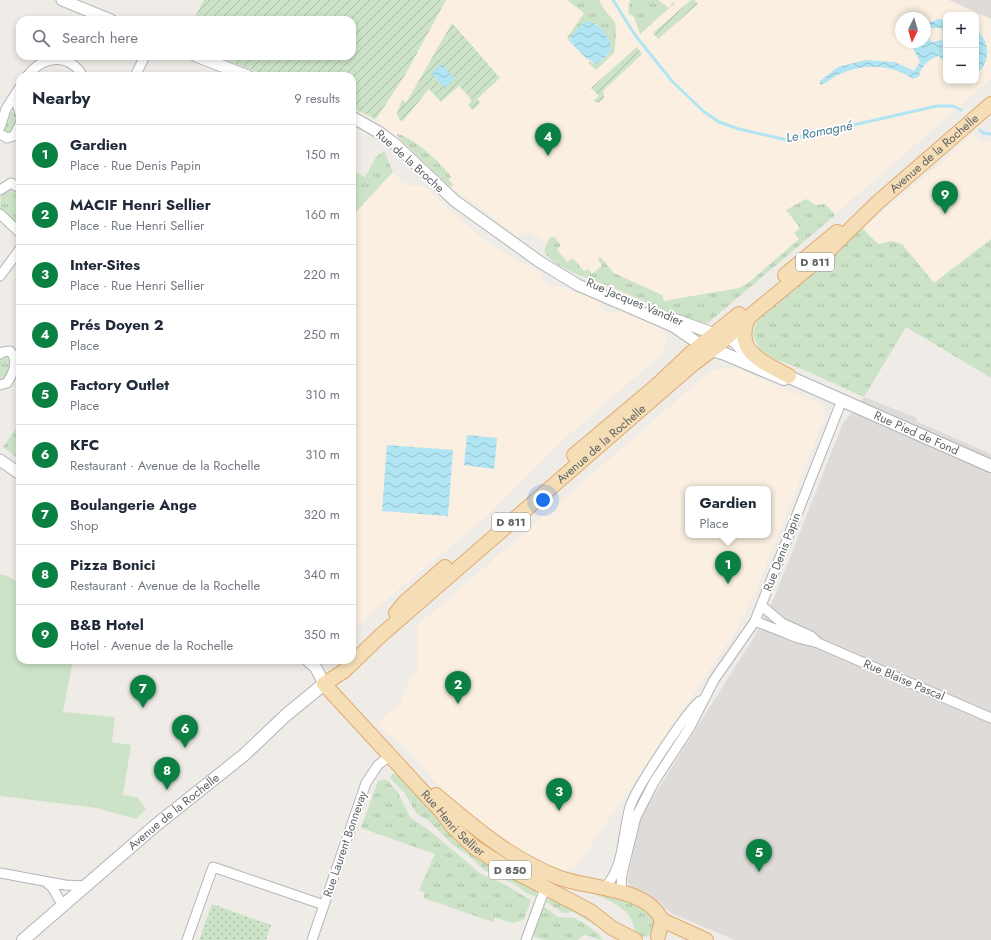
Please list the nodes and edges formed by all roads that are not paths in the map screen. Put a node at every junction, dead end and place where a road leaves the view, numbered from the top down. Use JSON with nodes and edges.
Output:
{"nodes":[{"id":1,"x":62,"y":0,"type":"edge"},
{"id":2,"x":101,"y":16,"type":"edge"},
{"id":3,"x":52,"y":60,"type":"edge"},
{"id":4,"x":60,"y":60,"type":"edge"},
{"id":5,"x":143,"y":60,"type":"edge"},
{"id":6,"x":206,"y":60,"type":"edge"},
{"id":7,"x":31,"y":72,"type":"edge"},
{"id":8,"x":79,"y":72,"type":"edge"},
{"id":9,"x":137,"y":72,"type":"edge"},
{"id":10,"x":238,"y":72,"type":"edge"},
{"id":11,"x":15,"y":96,"type":"joint"},
{"id":12,"x":16,"y":100,"type":"edge"},
{"id":13,"x":991,"y":104,"type":"edge"},
{"id":14,"x":356,"y":119,"type":"edge"},
{"id":15,"x":0,"y":127,"type":"edge"},
{"id":16,"x":16,"y":133,"type":"edge"},
{"id":17,"x":0,"y":134,"type":"edge"},
{"id":18,"x":16,"y":186,"type":"edge"},
{"id":19,"x":0,"y":190,"type":"edge"},
{"id":20,"x":877,"y":203,"type":"junction"},
{"id":21,"x":466,"y":209,"type":"joint"},
{"id":22,"x":0,"y":214,"type":"edge"},
{"id":23,"x":16,"y":229,"type":"edge"},
{"id":24,"x":16,"y":257,"type":"edge"},
{"id":25,"x":554,"y":271,"type":"junction"},
{"id":26,"x":0,"y":276,"type":"edge"},
{"id":27,"x":750,"y":316,"type":"junction"},
{"id":28,"x":721,"y":336,"type":"junction"},
{"id":29,"x":706,"y":348,"type":"junction"},
{"id":30,"x":0,"y":354,"type":"edge"},
{"id":31,"x":789,"y":376,"type":"junction"},
{"id":32,"x":0,"y":385,"type":"edge"},
{"id":33,"x":823,"y":391,"type":"junction"},
{"id":34,"x":842,"y":400,"type":"junction"},
{"id":35,"x":0,"y":460,"type":"edge"},
{"id":36,"x":991,"y":466,"type":"edge"},
{"id":37,"x":16,"y":471,"type":"edge"},
{"id":38,"x":762,"y":606,"type":"junction"},
{"id":39,"x":755,"y":621,"type":"junction"},
{"id":40,"x":818,"y":643,"type":"junction"},
{"id":41,"x":356,"y":648,"type":"edge"},
{"id":42,"x":356,"y":659,"type":"edge"},
{"id":43,"x":312,"y":664,"type":"edge"},
{"id":44,"x":337,"y":664,"type":"edge"},
{"id":45,"x":351,"y":664,"type":"edge"},
{"id":46,"x":324,"y":684,"type":"junction"},
{"id":47,"x":706,"y":696,"type":"junction"},
{"id":48,"x":991,"y":718,"type":"edge"},
{"id":49,"x":391,"y":756,"type":"junction"},
{"id":50,"x":0,"y":873,"type":"edge"},
{"id":51,"x":42,"y":880,"type":"junction"},
{"id":52,"x":86,"y":886,"type":"junction"},
{"id":53,"x":601,"y":887,"type":"junction"},
{"id":54,"x":545,"y":888,"type":"junction"},
{"id":55,"x":624,"y":894,"type":"junction"},
{"id":56,"x":324,"y":905,"type":"junction"},
{"id":57,"x":63,"y":906,"type":"junction"},
{"id":58,"x":590,"y":911,"type":"junction"},
{"id":59,"x":662,"y":920,"type":"junction"},
{"id":60,"x":617,"y":935,"type":"edge"},
{"id":61,"x":655,"y":938,"type":"edge"},
{"id":62,"x":23,"y":940,"type":"edge"},
{"id":63,"x":187,"y":940,"type":"edge"},
{"id":64,"x":312,"y":940,"type":"edge"},
{"id":65,"x":526,"y":940,"type":"edge"},
{"id":66,"x":635,"y":940,"type":"edge"},
{"id":67,"x":684,"y":940,"type":"edge"},
{"id":68,"x":706,"y":940,"type":"edge"}],
"edges":[{"from":1,"to":2,"type":"street"},
{"from":3,"to":7,"type":"street"},
{"from":4,"to":8,"type":"street"},
{"from":5,"to":9,"type":"street"},
{"from":6,"to":10,"type":"street"},
{"from":11,"to":12,"type":"street"},
{"from":11,"to":15,"type":"street"},
{"from":13,"to":20,"type":"main road","name":"Avenue de la Rochelle","number":"D 811"},
{"from":14,"to":21,"type":"street","name":"Rue de la Broche"},
{"from":16,"to":17,"type":"street"},
{"from":18,"to":19,"type":"street"},
{"from":20,"to":27,"type":"main road","name":"Avenue de la Rochelle","number":"D 811"},
{"from":20,"to":28,"type":"main road","name":"Avenue de la Rochelle","number":"D 811"},
{"from":21,"to":25,"type":"street","name":"Rue Jacques Vandier"},
{"from":22,"to":23,"type":"street"},
{"from":24,"to":26,"type":"street"},
{"from":25,"to":28,"type":"street","name":"Rue Jacques Vandier"},
{"from":25,"to":29,"type":"street","name":"Rue Jacques Vandier"},
{"from":27,"to":28,"type":"main road","name":"Avenue de la Rochelle","number":"D 811"},
{"from":27,"to":31,"type":"main road"},
{"from":28,"to":29,"type":"main road","name":"Avenue de la Rochelle","number":"D 811"},
{"from":28,"to":31,"type":"main road","name":"Rue Jacques Vandier"},
{"from":29,"to":33,"type":"main road","name":"Rue Jacques Vandier"},
{"from":29,"to":41,"type":"main road","name":"Avenue de la Rochelle","number":"D 811"},
{"from":29,"to":42,"type":"main road","name":"Avenue de la Rochelle","number":"D 811"},
{"from":30,"to":32,"type":"street"},
{"from":31,"to":33,"type":"main road","name":"Rue Jacques Vandier"},
{"from":33,"to":34,"type":"main road","name":"Rue Jacques Vandier"},
{"from":34,"to":36,"type":"main road","name":"Rue Pied de Fond"},
{"from":34,"to":38,"type":"street","name":"Rue Denis Papin"},
{"from":35,"to":37,"type":"street"},
{"from":38,"to":39,"type":"street","name":"Rue Denis Papin"},
{"from":38,"to":40,"type":"street","name":"Rue Blaise Pascal"},
{"from":39,"to":40,"type":"street","name":"Rue Blaise Pascal"},
{"from":39,"to":47,"type":"street","name":"Rue Denis Papin"},
{"from":40,"to":48,"type":"street","name":"Rue Blaise Pascal"},
{"from":43,"to":46,"type":"street","number":"D 850"},
{"from":44,"to":46,"type":"main road","name":"Avenue de la Rochelle","number":"D 811"},
{"from":45,"to":46,"type":"main road","name":"Avenue de la Rochelle","number":"D 811"},
{"from":46,"to":49,"type":"main road","name":"Rue Henri Sellier","number":"D 850"},
{"from":46,"to":52,"type":"main road","name":"Avenue de la Rochelle","number":"D 811"},
{"from":47,"to":53,"type":"street","name":"Rue Denis Papin"},
{"from":47,"to":55,"type":"street","name":"Rue Denis Papin"},
{"from":49,"to":53,"type":"main road","name":"Rue Henri Sellier","number":"D 850"},
{"from":49,"to":54,"type":"main road","name":"Rue Henri Sellier","number":"D 850"},
{"from":49,"to":56,"type":"street","name":"Rue Laurent Bonnevay"},
{"from":50,"to":51,"type":"street"},
{"from":51,"to":52,"type":"street"},
{"from":51,"to":57,"type":"street"},
{"from":52,"to":57,"type":"main road","name":"Avenue de la Rochelle","number":"D 811"},
{"from":53,"to":55,"type":"main road","name":"Rue Henri Sellier","number":"D 850"},
{"from":53,"to":58,"type":"main road"},
{"from":54,"to":58,"type":"main road","name":"Rue Henri Sellier","number":"D 850"},
{"from":54,"to":65,"type":"street"},
{"from":55,"to":59,"type":"main road","name":"Rue Henri Sellier","number":"D 850"},
{"from":56,"to":63,"type":"street"},
{"from":56,"to":64,"type":"street","name":"Rue Laurent Bonnevay"},
{"from":57,"to":62,"type":"main road","name":"Avenue de la Rochelle","number":"D 811"},
{"from":58,"to":60,"type":"main road","name":"Rue Henri Sellier","number":"D 850"},
{"from":59,"to":61,"type":"main road"},
{"from":59,"to":68,"type":"main road","name":"Rue Henri Sellier","number":"D 850"},
{"from":60,"to":66,"type":"main road","name":"Rue Henri Sellier","number":"D 850"},
{"from":61,"to":67,"type":"main road"}]}
